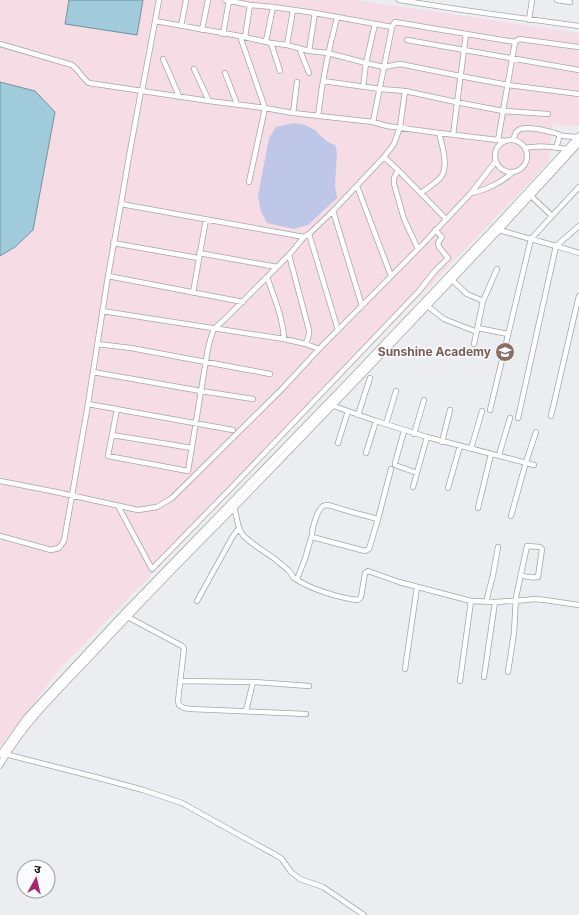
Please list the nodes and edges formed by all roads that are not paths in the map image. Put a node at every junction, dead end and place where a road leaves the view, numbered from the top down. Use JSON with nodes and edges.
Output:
{"nodes":[{"id":1,"x":159,"y":0,"type":"edge"},
{"id":2,"x":186,"y":0,"type":"edge"},
{"id":3,"x":208,"y":0,"type":"edge"},
{"id":4,"x":227,"y":0,"type":"edge"},
{"id":5,"x":399,"y":0,"type":"edge"},
{"id":6,"x":532,"y":0,"type":"edge"},
{"id":7,"x":558,"y":0,"type":"edge"},
{"id":8,"x":570,"y":2,"type":"dead end"},
{"id":9,"x":250,"y":5,"type":"junction"},
{"id":10,"x":273,"y":7,"type":"junction"},
{"id":11,"x":293,"y":10,"type":"junction"},
{"id":12,"x":315,"y":13,"type":"junction"},
{"id":13,"x":337,"y":18,"type":"junction"},
{"id":14,"x":529,"y":20,"type":"junction"},
{"id":15,"x":155,"y":21,"type":"junction"},
{"id":16,"x":375,"y":24,"type":"junction"},
{"id":17,"x":181,"y":26,"type":"junction"},
{"id":18,"x":579,"y":26,"type":"edge"},
{"id":19,"x":392,"y":27,"type":"junction"},
{"id":20,"x":202,"y":30,"type":"junction"},
{"id":21,"x":223,"y":34,"type":"junction"},
{"id":22,"x":466,"y":34,"type":"junction"},
{"id":23,"x":242,"y":37,"type":"junction"},
{"id":24,"x":407,"y":40,"type":"dead end"},
{"id":25,"x":266,"y":41,"type":"junction"},
{"id":26,"x":515,"y":42,"type":"junction"},
{"id":27,"x":271,"y":43,"type":"junction"},
{"id":28,"x":0,"y":44,"type":"edge"},
{"id":29,"x":287,"y":45,"type":"junction"},
{"id":30,"x":579,"y":47,"type":"edge"},
{"id":31,"x":299,"y":48,"type":"junction"},
{"id":32,"x":465,"y":50,"type":"junction"},
{"id":33,"x":309,"y":51,"type":"junction"},
{"id":34,"x":328,"y":53,"type":"junction"},
{"id":35,"x":512,"y":58,"type":"junction"},
{"id":36,"x":163,"y":59,"type":"dead end"},
{"id":37,"x":366,"y":63,"type":"junction"},
{"id":38,"x":384,"y":66,"type":"junction"},
{"id":39,"x":194,"y":69,"type":"dead end"},
{"id":40,"x":579,"y":70,"type":"edge"},
{"id":41,"x":280,"y":71,"type":"dead end"},
{"id":42,"x":225,"y":73,"type":"dead end"},
{"id":43,"x":309,"y":73,"type":"dead end"},
{"id":44,"x":460,"y":76,"type":"junction"},
{"id":45,"x":323,"y":81,"type":"junction"},
{"id":46,"x":297,"y":82,"type":"dead end"},
{"id":47,"x":508,"y":85,"type":"junction"},
{"id":48,"x":363,"y":87,"type":"junction"},
{"id":49,"x":380,"y":89,"type":"junction"},
{"id":50,"x":142,"y":91,"type":"junction"},
{"id":51,"x":405,"y":91,"type":"junction"},
{"id":52,"x":579,"y":94,"type":"edge"},
{"id":53,"x":179,"y":96,"type":"junction"},
{"id":54,"x":209,"y":101,"type":"junction"},
{"id":55,"x":456,"y":102,"type":"junction"},
{"id":56,"x":237,"y":104,"type":"junction"},
{"id":57,"x":265,"y":108,"type":"junction"},
{"id":58,"x":503,"y":111,"type":"junction"},
{"id":59,"x":292,"y":113,"type":"junction"},
{"id":60,"x":548,"y":114,"type":"dead end"},
{"id":61,"x":318,"y":116,"type":"junction"},
{"id":62,"x":374,"y":122,"type":"junction"},
{"id":63,"x":400,"y":127,"type":"junction"},
{"id":64,"x":439,"y":133,"type":"junction"},
{"id":65,"x":453,"y":135,"type":"junction"},
{"id":66,"x":560,"y":135,"type":"junction"},
{"id":67,"x":578,"y":136,"type":"edge"},
{"id":68,"x":492,"y":140,"type":"junction"},
{"id":69,"x":498,"y":140,"type":"junction"},
{"id":70,"x":513,"y":140,"type":"junction"},
{"id":71,"x":506,"y":141,"type":"junction"},
{"id":72,"x":579,"y":144,"type":"edge"},
{"id":73,"x":525,"y":148,"type":"junction"},
{"id":74,"x":556,"y":148,"type":"junction"},
{"id":75,"x":496,"y":150,"type":"junction"},
{"id":76,"x":569,"y":151,"type":"junction"},
{"id":77,"x":384,"y":157,"type":"junction"},
{"id":78,"x":496,"y":161,"type":"junction"},
{"id":79,"x":398,"y":170,"type":"junction"},
{"id":80,"x":512,"y":173,"type":"junction"},
{"id":81,"x":249,"y":182,"type":"dead end"},
{"id":82,"x":357,"y":186,"type":"junction"},
{"id":83,"x":579,"y":187,"type":"edge"},
{"id":84,"x":421,"y":193,"type":"junction"},
{"id":85,"x":470,"y":193,"type":"junction"},
{"id":86,"x":529,"y":194,"type":"junction"},
{"id":87,"x":121,"y":204,"type":"junction"},
{"id":88,"x":333,"y":211,"type":"junction"},
{"id":89,"x":552,"y":216,"type":"junction"},
{"id":90,"x":206,"y":219,"type":"junction"},
{"id":91,"x":446,"y":219,"type":"junction"},
{"id":92,"x":579,"y":226,"type":"edge"},
{"id":93,"x":436,"y":230,"type":"junction"},
{"id":94,"x":499,"y":230,"type":"junction"},
{"id":95,"x":309,"y":234,"type":"junction"},
{"id":96,"x":304,"y":237,"type":"junction"},
{"id":97,"x":531,"y":240,"type":"junction"},
{"id":98,"x":114,"y":243,"type":"junction"},
{"id":99,"x":556,"y":246,"type":"junction"},
{"id":100,"x":418,"y":249,"type":"junction"},
{"id":101,"x":579,"y":253,"type":"edge"},
{"id":102,"x":199,"y":255,"type":"junction"},
{"id":103,"x":289,"y":255,"type":"junction"},
{"id":104,"x":277,"y":267,"type":"junction"},
{"id":105,"x":497,"y":269,"type":"dead end"},
{"id":106,"x":108,"y":276,"type":"junction"},
{"id":107,"x":391,"y":276,"type":"junction"},
{"id":108,"x":267,"y":277,"type":"junction"},
{"id":109,"x":452,"y":280,"type":"junction"},
{"id":110,"x":193,"y":293,"type":"junction"},
{"id":111,"x":579,"y":296,"type":"edge"},
{"id":112,"x":483,"y":301,"type":"junction"},
{"id":113,"x":242,"y":302,"type":"junction"},
{"id":114,"x":578,"y":304,"type":"edge"},
{"id":115,"x":425,"y":305,"type":"junction"},
{"id":116,"x":362,"y":306,"type":"junction"},
{"id":117,"x":102,"y":311,"type":"junction"},
{"id":118,"x":214,"y":329,"type":"junction"},
{"id":119,"x":338,"y":330,"type":"junction"},
{"id":120,"x":478,"y":330,"type":"junction"},
{"id":121,"x":508,"y":334,"type":"junction"},
{"id":122,"x":284,"y":339,"type":"junction"},
{"id":123,"x":97,"y":344,"type":"junction"},
{"id":124,"x":306,"y":344,"type":"junction"},
{"id":125,"x":474,"y":344,"type":"dead end"},
{"id":126,"x":319,"y":349,"type":"junction"},
{"id":127,"x":206,"y":362,"type":"junction"},
{"id":128,"x":93,"y":372,"type":"junction"},
{"id":129,"x":270,"y":374,"type":"dead end"},
{"id":130,"x":370,"y":378,"type":"dead end"},
{"id":131,"x":201,"y":391,"type":"junction"},
{"id":132,"x":396,"y":391,"type":"dead end"},
{"id":133,"x":253,"y":399,"type":"dead end"},
{"id":134,"x":424,"y":400,"type":"dead end"},
{"id":135,"x":88,"y":404,"type":"junction"},
{"id":136,"x":330,"y":404,"type":"junction"},
{"id":137,"x":117,"y":409,"type":"junction"},
{"id":138,"x":450,"y":410,"type":"dead end"},
{"id":139,"x":490,"y":410,"type":"dead end"},
{"id":140,"x":348,"y":411,"type":"junction"},
{"id":141,"x":482,"y":411,"type":"dead end"},
{"id":142,"x":358,"y":415,"type":"junction"},
{"id":143,"x":551,"y":416,"type":"dead end"},
{"id":144,"x":510,"y":418,"type":"dead end"},
{"id":145,"x":518,"y":418,"type":"dead end"},
{"id":146,"x":376,"y":421,"type":"junction"},
{"id":147,"x":196,"y":423,"type":"junction"},
{"id":148,"x":386,"y":424,"type":"junction"},
{"id":149,"x":233,"y":430,"type":"dead end"},
{"id":150,"x":404,"y":431,"type":"junction"},
{"id":151,"x":536,"y":432,"type":"dead end"},
{"id":152,"x":414,"y":434,"type":"junction"},
{"id":153,"x":112,"y":435,"type":"junction"},
{"id":154,"x":427,"y":438,"type":"junction"},
{"id":155,"x":442,"y":442,"type":"junction"},
{"id":156,"x":338,"y":443,"type":"dead end"},
{"id":157,"x":460,"y":446,"type":"junction"},
{"id":158,"x":192,"y":448,"type":"junction"},
{"id":159,"x":471,"y":449,"type":"junction"},
{"id":160,"x":366,"y":453,"type":"dead end"},
{"id":161,"x":491,"y":454,"type":"junction"},
{"id":162,"x":499,"y":455,"type":"junction"},
{"id":163,"x":526,"y":462,"type":"junction"},
{"id":164,"x":534,"y":465,"type":"dead end"},
{"id":165,"x":391,"y":469,"type":"dead end"},
{"id":166,"x":417,"y":473,"type":"junction"},
{"id":167,"x":0,"y":481,"type":"edge"},
{"id":168,"x":414,"y":487,"type":"dead end"},
{"id":169,"x":448,"y":488,"type":"dead end"},
{"id":170,"x":73,"y":496,"type":"junction"},
{"id":171,"x":118,"y":506,"type":"junction"},
{"id":172,"x":232,"y":506,"type":"junction"},
{"id":173,"x":478,"y":508,"type":"dead end"},
{"id":174,"x":511,"y":516,"type":"dead end"},
{"id":175,"x":378,"y":519,"type":"junction"},
{"id":176,"x":239,"y":528,"type":"junction"},
{"id":177,"x":0,"y":536,"type":"edge"},
{"id":178,"x":312,"y":538,"type":"junction"},
{"id":179,"x":498,"y":548,"type":"dead end"},
{"id":180,"x":521,"y":576,"type":"junction"},
{"id":181,"x":297,"y":579,"type":"junction"},
{"id":182,"x":417,"y":587,"type":"junction"},
{"id":183,"x":197,"y":601,"type":"dead end"},
{"id":184,"x":471,"y":601,"type":"junction"},
{"id":185,"x":516,"y":601,"type":"junction"},
{"id":186,"x":486,"y":602,"type":"junction"},
{"id":187,"x":496,"y":602,"type":"junction"},
{"id":188,"x":579,"y":605,"type":"edge"},
{"id":189,"x":125,"y":615,"type":"junction"},
{"id":190,"x":405,"y":669,"type":"dead end"},
{"id":191,"x":508,"y":672,"type":"dead end"},
{"id":192,"x":484,"y":677,"type":"dead end"},
{"id":193,"x":180,"y":681,"type":"junction"},
{"id":194,"x":460,"y":681,"type":"dead end"},
{"id":195,"x":253,"y":682,"type":"junction"},
{"id":196,"x":309,"y":686,"type":"dead end"},
{"id":197,"x":246,"y":711,"type":"junction"},
{"id":198,"x":306,"y":714,"type":"dead end"},
{"id":199,"x":3,"y":754,"type":"edge"},
{"id":200,"x":0,"y":765,"type":"edge"},
{"id":201,"x":364,"y":915,"type":"edge"}],
"edges":[{"from":1,"to":15,"type":"street"},
{"from":2,"to":17,"type":"street"},
{"from":3,"to":20,"type":"street"},
{"from":4,"to":9,"type":"street"},
{"from":4,"to":21,"type":"street"},
{"from":5,"to":14,"type":"street"},
{"from":6,"to":14,"type":"street"},
{"from":7,"to":8,"type":"street"},
{"from":9,"to":10,"type":"street"},
{"from":9,"to":23,"type":"street"},
{"from":10,"to":11,"type":"street"},
{"from":10,"to":25,"type":"street"},
{"from":11,"to":12,"type":"street"},
{"from":11,"to":29,"type":"street"},
{"from":12,"to":13,"type":"street"},
{"from":12,"to":33,"type":"street"},
{"from":13,"to":16,"type":"street"},
{"from":13,"to":34,"type":"street"},
{"from":14,"to":18,"type":"street"},
{"from":15,"to":17,"type":"street"},
{"from":15,"to":50,"type":"street"},
{"from":16,"to":19,"type":"street"},
{"from":16,"to":37,"type":"street"},
{"from":17,"to":20,"type":"street"},
{"from":19,"to":22,"type":"street"},
{"from":19,"to":38,"type":"street"},
{"from":20,"to":21,"type":"street"},
{"from":21,"to":23,"type":"street"},
{"from":22,"to":26,"type":"street"},
{"from":22,"to":32,"type":"street"},
{"from":23,"to":25,"type":"street"},
{"from":23,"to":57,"type":"street"},
{"from":24,"to":32,"type":"street"},
{"from":25,"to":27,"type":"street"},
{"from":26,"to":30,"type":"street"},
{"from":26,"to":35,"type":"street"},
{"from":27,"to":29,"type":"street"},
{"from":27,"to":41,"type":"street"},
{"from":28,"to":50,"type":"street"},
{"from":29,"to":31,"type":"street"},
{"from":31,"to":33,"type":"street"},
{"from":31,"to":43,"type":"street"},
{"from":32,"to":35,"type":"street"},
{"from":32,"to":44,"type":"street"},
{"from":33,"to":34,"type":"street"},
{"from":34,"to":37,"type":"street"},
{"from":34,"to":45,"type":"street"},
{"from":35,"to":40,"type":"street"},
{"from":35,"to":47,"type":"street"},
{"from":36,"to":53,"type":"street"},
{"from":37,"to":38,"type":"street"},
{"from":37,"to":48,"type":"street"},
{"from":38,"to":44,"type":"street"},
{"from":38,"to":49,"type":"street"},
{"from":39,"to":54,"type":"street"},
{"from":42,"to":56,"type":"street"},
{"from":44,"to":47,"type":"street"},
{"from":44,"to":55,"type":"street"},
{"from":45,"to":48,"type":"street"},
{"from":45,"to":61,"type":"street"},
{"from":46,"to":59,"type":"street"},
{"from":47,"to":52,"type":"street"},
{"from":47,"to":58,"type":"street"},
{"from":48,"to":49,"type":"street"},
{"from":49,"to":51,"type":"street"},
{"from":49,"to":62,"type":"street"},
{"from":50,"to":53,"type":"street"},
{"from":50,"to":87,"type":"street"},
{"from":51,"to":55,"type":"street"},
{"from":51,"to":63,"type":"street"},
{"from":53,"to":54,"type":"street"},
{"from":54,"to":56,"type":"street"},
{"from":55,"to":58,"type":"street"},
{"from":55,"to":65,"type":"street"},
{"from":56,"to":57,"type":"street"},
{"from":57,"to":59,"type":"street"},
{"from":57,"to":81,"type":"street"},
{"from":58,"to":60,"type":"street"},
{"from":58,"to":69,"type":"street"},
{"from":59,"to":61,"type":"street"},
{"from":61,"to":62,"type":"street"},
{"from":62,"to":63,"type":"street"},
{"from":63,"to":64,"type":"street"},
{"from":63,"to":77,"type":"street"},
{"from":64,"to":65,"type":"street"},
{"from":64,"to":84,"type":"street"},
{"from":65,"to":68,"type":"street"},
{"from":66,"to":67,"type":"street"},
{"from":66,"to":70,"type":"street"},
{"from":66,"to":74,"type":"street"},
{"from":67,"to":76,"type":"street"},
{"from":68,"to":69,"type":"street"},
{"from":68,"to":75,"type":"street"},
{"from":69,"to":71,"type":"street"},
{"from":70,"to":71,"type":"street"},
{"from":70,"to":73,"type":"street"},
{"from":71,"to":75,"type":"street"},
{"from":72,"to":76,"type":"street"},
{"from":73,"to":74,"type":"street"},
{"from":73,"to":80,"type":"street"},
{"from":74,"to":76,"type":"street"},
{"from":75,"to":78,"type":"street"},
{"from":76,"to":86,"type":"street"},
{"from":77,"to":79,"type":"street"},
{"from":77,"to":82,"type":"street"},
{"from":78,"to":80,"type":"street"},
{"from":78,"to":85,"type":"street"},
{"from":79,"to":84,"type":"street"},
{"from":79,"to":100,"type":"street"},
{"from":80,"to":85,"type":"street"},
{"from":82,"to":88,"type":"street"},
{"from":82,"to":107,"type":"street"},
{"from":83,"to":89,"type":"street"},
{"from":84,"to":91,"type":"street"},
{"from":85,"to":91,"type":"street"},
{"from":86,"to":89,"type":"street"},
{"from":86,"to":94,"type":"street"},
{"from":86,"to":115,"type":"street"},
{"from":87,"to":90,"type":"street"},
{"from":87,"to":98,"type":"street"},
{"from":88,"to":95,"type":"street"},
{"from":88,"to":116,"type":"street"},
{"from":89,"to":97,"type":"street"},
{"from":90,"to":96,"type":"street"},
{"from":90,"to":102,"type":"street"},
{"from":91,"to":93,"type":"street"},
{"from":92,"to":99,"type":"street"},
{"from":93,"to":100,"type":"street"},
{"from":93,"to":171,"type":"street"},
{"from":94,"to":97,"type":"street"},
{"from":94,"to":109,"type":"street"},
{"from":95,"to":96,"type":"street"},
{"from":95,"to":119,"type":"street"},
{"from":96,"to":103,"type":"street"},
{"from":97,"to":99,"type":"street"},
{"from":97,"to":121,"type":"street"},
{"from":98,"to":102,"type":"street"},
{"from":98,"to":106,"type":"street"},
{"from":99,"to":101,"type":"street"},
{"from":99,"to":145,"type":"street"},
{"from":100,"to":107,"type":"street"},
{"from":102,"to":104,"type":"street"},
{"from":102,"to":110,"type":"street"},
{"from":103,"to":104,"type":"street"},
{"from":103,"to":124,"type":"street"},
{"from":104,"to":108,"type":"street"},
{"from":105,"to":112,"type":"street"},
{"from":106,"to":110,"type":"street"},
{"from":106,"to":117,"type":"street"},
{"from":107,"to":116,"type":"street"},
{"from":108,"to":113,"type":"street"},
{"from":108,"to":122,"type":"street"},
{"from":109,"to":112,"type":"street"},
{"from":109,"to":115,"type":"street"},
{"from":110,"to":113,"type":"street"},
{"from":111,"to":114,"type":"street"},
{"from":112,"to":120,"type":"street"},
{"from":113,"to":118,"type":"street"},
{"from":114,"to":143,"type":"street"},
{"from":115,"to":120,"type":"street"},
{"from":115,"to":136,"type":"street"},
{"from":116,"to":119,"type":"street"},
{"from":117,"to":118,"type":"street"},
{"from":117,"to":123,"type":"street"},
{"from":118,"to":122,"type":"street"},
{"from":118,"to":127,"type":"street"},
{"from":119,"to":126,"type":"street"},
{"from":120,"to":121,"type":"street"},
{"from":120,"to":125,"type":"street"},
{"from":121,"to":139,"type":"street"},
{"from":122,"to":124,"type":"street"},
{"from":123,"to":127,"type":"street"},
{"from":123,"to":128,"type":"street"},
{"from":124,"to":126,"type":"street"},
{"from":126,"to":171,"type":"street"},
{"from":127,"to":129,"type":"street"},
{"from":127,"to":131,"type":"street"},
{"from":128,"to":131,"type":"street"},
{"from":128,"to":135,"type":"street"},
{"from":130,"to":142,"type":"street"},
{"from":131,"to":133,"type":"street"},
{"from":131,"to":147,"type":"street"},
{"from":132,"to":148,"type":"street"},
{"from":134,"to":152,"type":"street"},
{"from":135,"to":137,"type":"street"},
{"from":135,"to":170,"type":"street"},
{"from":136,"to":140,"type":"street"},
{"from":136,"to":172,"type":"street"},
{"from":137,"to":147,"type":"street"},
{"from":137,"to":153,"type":"street"},
{"from":138,"to":155,"type":"street"},
{"from":140,"to":142,"type":"street"},
{"from":140,"to":156,"type":"street"},
{"from":141,"to":159,"type":"street"},
{"from":142,"to":146,"type":"street"},
{"from":144,"to":162,"type":"street"},
{"from":146,"to":148,"type":"street"},
{"from":146,"to":160,"type":"street"},
{"from":147,"to":149,"type":"street"},
{"from":147,"to":158,"type":"street"},
{"from":148,"to":150,"type":"street"},
{"from":150,"to":152,"type":"street"},
{"from":150,"to":166,"type":"street"},
{"from":151,"to":163,"type":"street"},
{"from":152,"to":154,"type":"street"},
{"from":153,"to":158,"type":"street"},
{"from":153,"to":158,"type":"street"},
{"from":154,"to":155,"type":"street"},
{"from":154,"to":166,"type":"street"},
{"from":155,"to":157,"type":"street"},
{"from":157,"to":159,"type":"street"},
{"from":157,"to":169,"type":"street"},
{"from":159,"to":161,"type":"street"},
{"from":161,"to":162,"type":"street"},
{"from":161,"to":173,"type":"street"},
{"from":162,"to":163,"type":"street"},
{"from":163,"to":164,"type":"street"},
{"from":163,"to":174,"type":"street"},
{"from":165,"to":175,"type":"street"},
{"from":166,"to":168,"type":"street"},
{"from":167,"to":170,"type":"street"},
{"from":170,"to":171,"type":"street"},
{"from":170,"to":177,"type":"street"},
{"from":172,"to":176,"type":"street"},
{"from":172,"to":189,"type":"street"},
{"from":175,"to":178,"type":"street"},
{"from":175,"to":178,"type":"street"},
{"from":176,"to":181,"type":"street"},
{"from":176,"to":183,"type":"street"},
{"from":178,"to":181,"type":"street"},
{"from":179,"to":186,"type":"street"},
{"from":180,"to":180,"type":"street"},
{"from":180,"to":185,"type":"street"},
{"from":181,"to":182,"type":"street"},
{"from":182,"to":184,"type":"street"},
{"from":182,"to":190,"type":"street"},
{"from":184,"to":186,"type":"street"},
{"from":184,"to":194,"type":"street"},
{"from":185,"to":187,"type":"street"},
{"from":185,"to":188,"type":"street"},
{"from":185,"to":191,"type":"street"},
{"from":186,"to":187,"type":"street"},
{"from":187,"to":192,"type":"street"},
{"from":189,"to":193,"type":"street"},
{"from":189,"to":199,"type":"street"},
{"from":193,"to":195,"type":"street"},
{"from":193,"to":197,"type":"street"},
{"from":195,"to":196,"type":"street"},
{"from":195,"to":197,"type":"street"},
{"from":197,"to":198,"type":"street"},
{"from":199,"to":200,"type":"street"},
{"from":199,"to":201,"type":"street"}]}
